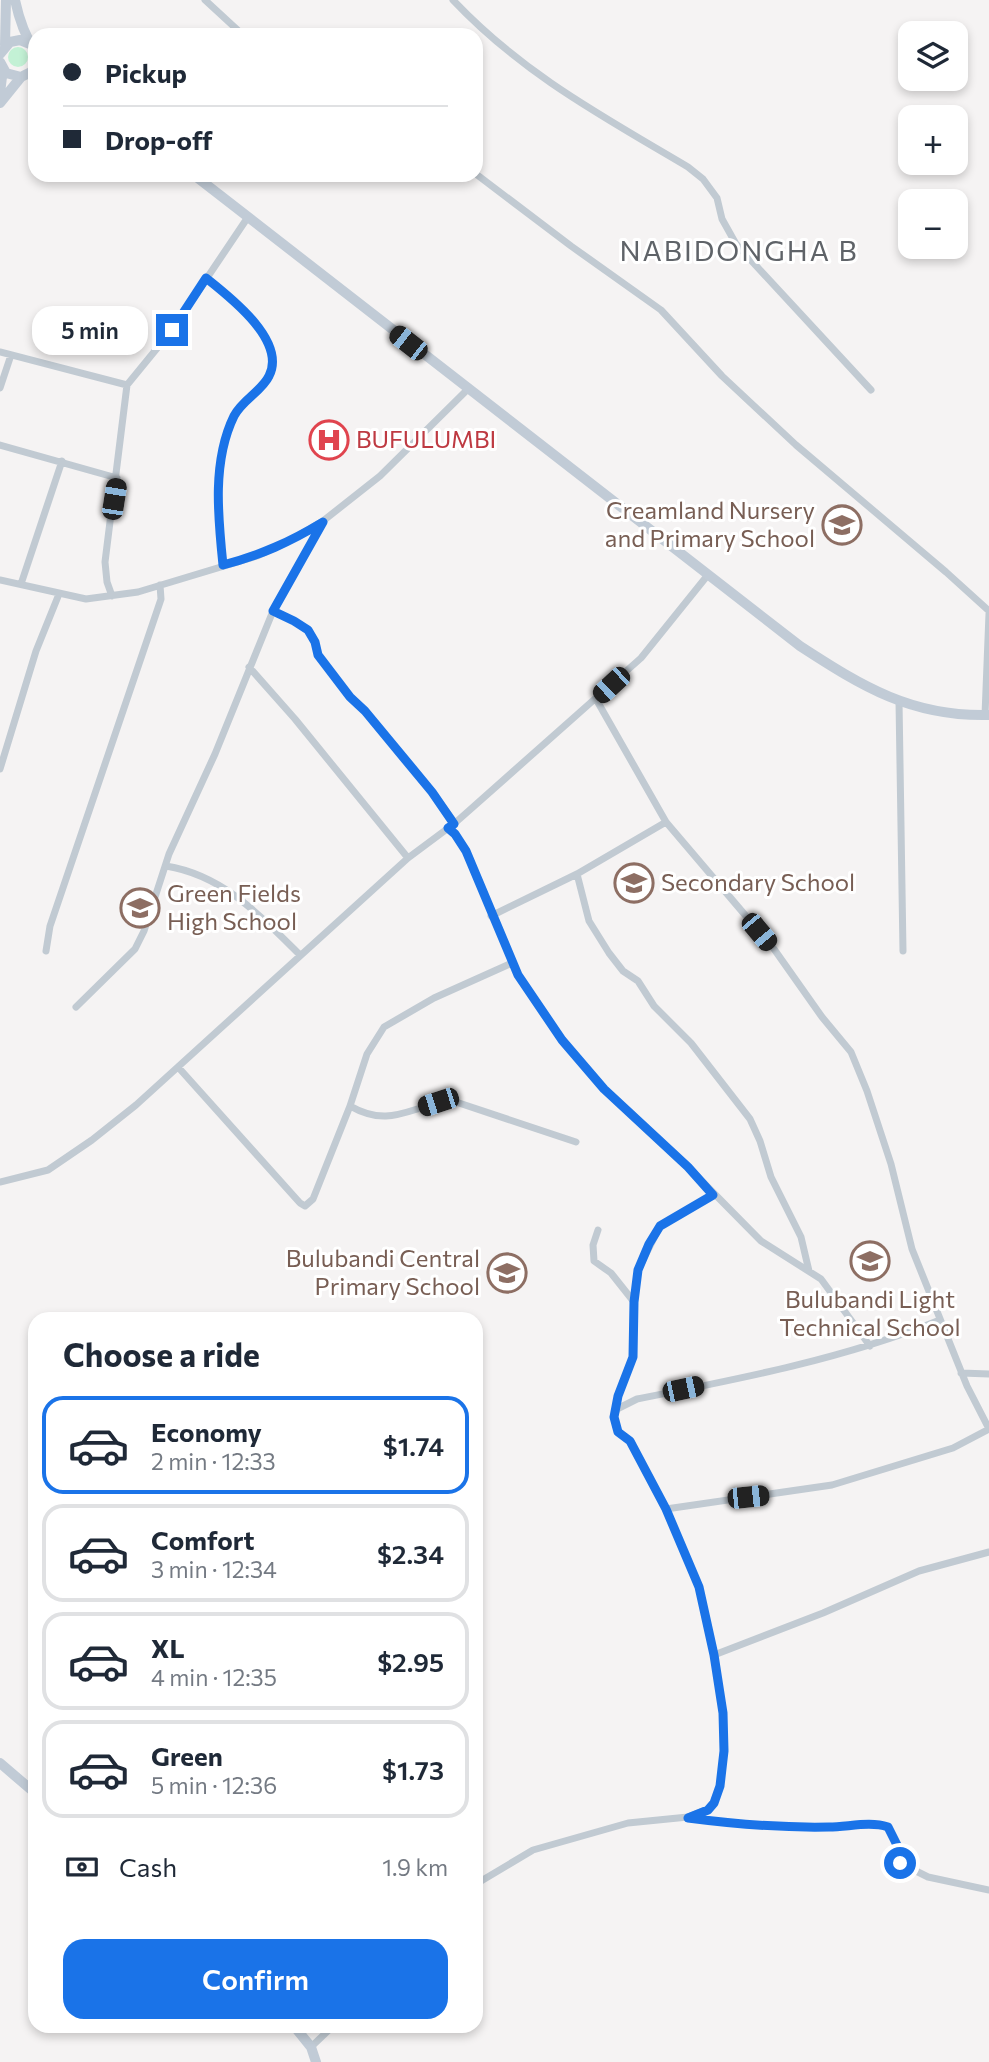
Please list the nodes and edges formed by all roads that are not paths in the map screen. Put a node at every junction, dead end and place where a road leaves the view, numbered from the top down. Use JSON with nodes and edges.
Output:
{"nodes":[{"id":1,"x":6,"y":0,"type":"edge"},
{"id":2,"x":15,"y":0,"type":"edge"},
{"id":3,"x":205,"y":0,"type":"edge"},
{"id":4,"x":453,"y":0,"type":"edge"},
{"id":5,"x":235,"y":28,"type":"edge"},
{"id":6,"x":482,"y":28,"type":"edge"},
{"id":7,"x":483,"y":28,"type":"edge"},
{"id":8,"x":28,"y":38,"type":"edge"},
{"id":9,"x":28,"y":45,"type":"edge"},
{"id":10,"x":2,"y":50,"type":"edge"},
{"id":11,"x":1,"y":65,"type":"edge"},
{"id":12,"x":28,"y":76,"type":"edge"},
{"id":13,"x":0,"y":93,"type":"edge"},
{"id":14,"x":0,"y":103,"type":"edge"},
{"id":15,"x":483,"y":179,"type":"edge"},
{"id":16,"x":203,"y":182,"type":"edge"},
{"id":17,"x":248,"y":217,"type":"junction"},
{"id":18,"x":206,"y":278,"type":"junction"},
{"id":19,"x":0,"y":352,"type":"edge"},
{"id":20,"x":10,"y":355,"type":"junction"},
{"id":21,"x":127,"y":385,"type":"junction"},
{"id":22,"x":0,"y":388,"type":"edge"},
{"id":23,"x":468,"y":389,"type":"junction"},
{"id":24,"x":871,"y":390,"type":"dead end"},
{"id":25,"x":0,"y":445,"type":"edge"},
{"id":26,"x":62,"y":461,"type":"junction"},
{"id":27,"x":117,"y":478,"type":"junction"},
{"id":28,"x":323,"y":522,"type":"junction"},
{"id":29,"x":223,"y":565,"type":"junction"},
{"id":30,"x":707,"y":576,"type":"junction"},
{"id":31,"x":0,"y":580,"type":"edge"},
{"id":32,"x":21,"y":584,"type":"junction"},
{"id":33,"x":160,"y":585,"type":"junction"},
{"id":34,"x":59,"y":594,"type":"junction"},
{"id":35,"x":112,"y":596,"type":"junction"},
{"id":36,"x":273,"y":611,"type":"junction"},
{"id":37,"x":989,"y":613,"type":"edge"},
{"id":38,"x":249,"y":667,"type":"junction"},
{"id":39,"x":596,"y":699,"type":"junction"},
{"id":40,"x":899,"y":701,"type":"junction"},
{"id":41,"x":987,"y":715,"type":"edge"},
{"id":42,"x":0,"y":769,"type":"edge"},
{"id":43,"x":666,"y":822,"type":"junction"},
{"id":44,"x":451,"y":826,"type":"junction"},
{"id":45,"x":408,"y":858,"type":"junction"},
{"id":46,"x":166,"y":866,"type":"junction"},
{"id":47,"x":577,"y":874,"type":"junction"},
{"id":48,"x":491,"y":916,"type":"junction"},
{"id":49,"x":46,"y":951,"type":"dead end"},
{"id":50,"x":903,"y":951,"type":"dead end"},
{"id":51,"x":300,"y":955,"type":"junction"},
{"id":52,"x":512,"y":963,"type":"junction"},
{"id":53,"x":76,"y":1007,"type":"dead end"},
{"id":54,"x":178,"y":1067,"type":"junction"},
{"id":55,"x":350,"y":1106,"type":"junction"},
{"id":56,"x":576,"y":1142,"type":"dead end"},
{"id":57,"x":0,"y":1182,"type":"edge"},
{"id":58,"x":713,"y":1195,"type":"junction"},
{"id":59,"x":598,"y":1230,"type":"dead end"},
{"id":60,"x":809,"y":1271,"type":"junction"},
{"id":61,"x":634,"y":1302,"type":"junction"},
{"id":62,"x":940,"y":1320,"type":"junction"},
{"id":63,"x":870,"y":1346,"type":"junction"},
{"id":64,"x":961,"y":1373,"type":"junction"},
{"id":65,"x":989,"y":1374,"type":"edge"},
{"id":66,"x":617,"y":1409,"type":"junction"},
{"id":67,"x":989,"y":1429,"type":"edge"},
{"id":68,"x":666,"y":1509,"type":"junction"},
{"id":69,"x":989,"y":1552,"type":"edge"},
{"id":70,"x":714,"y":1655,"type":"junction"},
{"id":71,"x":0,"y":1763,"type":"edge"},
{"id":72,"x":28,"y":1787,"type":"edge"},
{"id":73,"x":688,"y":1818,"type":"junction"},
{"id":74,"x":483,"y":1880,"type":"edge"},
{"id":75,"x":989,"y":1890,"type":"edge"},
{"id":76,"x":300,"y":2033,"type":"edge"},
{"id":77,"x":326,"y":2033,"type":"edge"},
{"id":78,"x":311,"y":2047,"type":"junction"},
{"id":79,"x":316,"y":2062,"type":"edge"}],
"edges":[{"from":1,"to":10,"type":"main road"},
{"from":2,"to":8,"type":"main road"},
{"from":3,"to":5,"type":"street"},
{"from":4,"to":6,"type":"street"},
{"from":7,"to":24,"type":"street"},
{"from":9,"to":10,"type":"main road"},
{"from":11,"to":12,"type":"main road"},
{"from":11,"to":13,"type":"main road"},
{"from":12,"to":14,"type":"main road"},
{"from":15,"to":37,"type":"street"},
{"from":16,"to":17,"type":"main road"},
{"from":17,"to":18,"type":"street"},
{"from":17,"to":23,"type":"main road"},
{"from":18,"to":21,"type":"street"},
{"from":18,"to":29,"type":"street"},
{"from":19,"to":20,"type":"street"},
{"from":20,"to":21,"type":"street"},
{"from":20,"to":22,"type":"street"},
{"from":21,"to":27,"type":"street"},
{"from":23,"to":28,"type":"street"},
{"from":23,"to":30,"type":"main road"},
{"from":25,"to":26,"type":"street"},
{"from":26,"to":27,"type":"street"},
{"from":26,"to":32,"type":"street"},
{"from":27,"to":35,"type":"street"},
{"from":28,"to":29,"type":"street"},
{"from":28,"to":36,"type":"street"},
{"from":29,"to":33,"type":"street"},
{"from":30,"to":39,"type":"street"},
{"from":30,"to":40,"type":"main road"},
{"from":31,"to":32,"type":"street"},
{"from":32,"to":34,"type":"street"},
{"from":33,"to":35,"type":"street"},
{"from":33,"to":49,"type":"street"},
{"from":34,"to":35,"type":"street"},
{"from":34,"to":42,"type":"street"},
{"from":36,"to":38,"type":"street"},
{"from":36,"to":44,"type":"street"},
{"from":37,"to":41,"type":"street"},
{"from":38,"to":45,"type":"street"},
{"from":38,"to":46,"type":"street"},
{"from":39,"to":43,"type":"street"},
{"from":39,"to":44,"type":"street"},
{"from":40,"to":41,"type":"main road"},
{"from":40,"to":50,"type":"street"},
{"from":43,"to":47,"type":"street"},
{"from":43,"to":62,"type":"street"},
{"from":44,"to":45,"type":"street"},
{"from":44,"to":48,"type":"street"},
{"from":45,"to":51,"type":"street"},
{"from":46,"to":51,"type":"street"},
{"from":46,"to":53,"type":"street"},
{"from":47,"to":48,"type":"street"},
{"from":47,"to":60,"type":"street"},
{"from":48,"to":52,"type":"street"},
{"from":51,"to":54,"type":"street"},
{"from":52,"to":55,"type":"street"},
{"from":52,"to":58,"type":"street"},
{"from":54,"to":55,"type":"street"},
{"from":54,"to":57,"type":"street"},
{"from":55,"to":56,"type":"street"},
{"from":58,"to":60,"type":"street"},
{"from":58,"to":61,"type":"street"},
{"from":59,"to":61,"type":"street"},
{"from":60,"to":63,"type":"street"},
{"from":61,"to":66,"type":"street"},
{"from":62,"to":63,"type":"street"},
{"from":62,"to":64,"type":"street"},
{"from":63,"to":66,"type":"street"},
{"from":64,"to":65,"type":"street"},
{"from":64,"to":67,"type":"street"},
{"from":66,"to":68,"type":"street"},
{"from":67,"to":68,"type":"street"},
{"from":68,"to":70,"type":"street"},
{"from":69,"to":70,"type":"street"},
{"from":70,"to":73,"type":"street"},
{"from":71,"to":72,"type":"main road"},
{"from":73,"to":74,"type":"street"},
{"from":73,"to":75,"type":"street"},
{"from":76,"to":78,"type":"main road"},
{"from":77,"to":78,"type":"street"},
{"from":78,"to":79,"type":"main road"}]}
